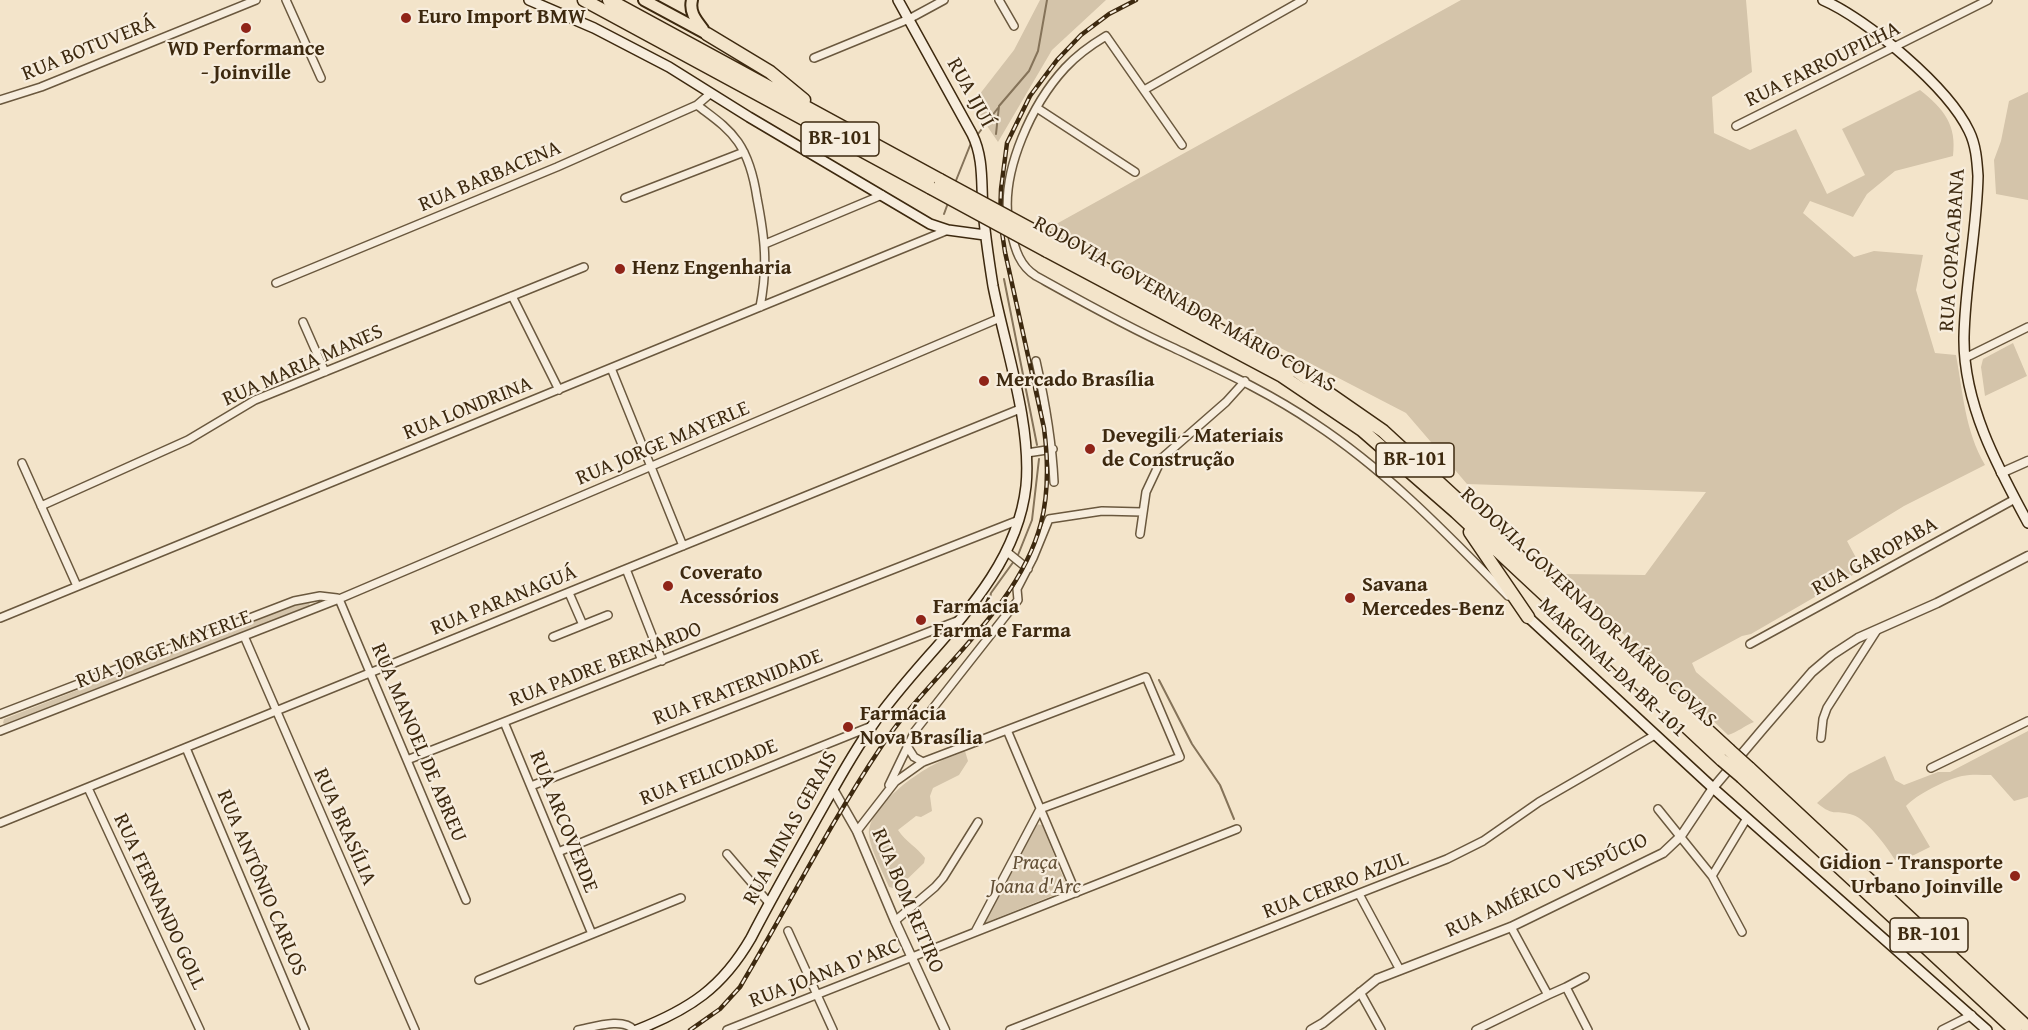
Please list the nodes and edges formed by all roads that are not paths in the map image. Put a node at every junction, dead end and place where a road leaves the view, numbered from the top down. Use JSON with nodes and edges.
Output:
{"nodes":[{"id":1,"x":256,"y":0,"type":"edge"},
{"id":2,"x":286,"y":0,"type":"edge"},
{"id":3,"x":529,"y":0,"type":"edge"},
{"id":4,"x":584,"y":0,"type":"edge"},
{"id":5,"x":609,"y":0,"type":"edge"},
{"id":6,"x":644,"y":0,"type":"edge"},
{"id":7,"x":692,"y":0,"type":"edge"},
{"id":8,"x":898,"y":0,"type":"edge"},
{"id":9,"x":944,"y":0,"type":"edge"},
{"id":10,"x":999,"y":0,"type":"edge"},
{"id":11,"x":1303,"y":0,"type":"edge"},
{"id":12,"x":1823,"y":0,"type":"edge"},
{"id":13,"x":1988,"y":0,"type":"edge"},
{"id":14,"x":909,"y":19,"type":"junction"},
{"id":15,"x":1014,"y":27,"type":"dead end"},
{"id":16,"x":707,"y":34,"type":"junction"},
{"id":17,"x":1894,"y":48,"type":"junction"},
{"id":18,"x":814,"y":58,"type":"dead end"},
{"id":19,"x":321,"y":78,"type":"dead end"},
{"id":20,"x":1144,"y":90,"type":"junction"},
{"id":21,"x":711,"y":93,"type":"junction"},
{"id":22,"x":0,"y":100,"type":"edge"},
{"id":23,"x":696,"y":105,"type":"junction"},
{"id":24,"x":1037,"y":108,"type":"junction"},
{"id":25,"x":828,"y":119,"type":"junction"},
{"id":26,"x":1736,"y":126,"type":"dead end"},
{"id":27,"x":1182,"y":144,"type":"dead end"},
{"id":28,"x":744,"y":152,"type":"junction"},
{"id":29,"x":1135,"y":172,"type":"dead end"},
{"id":30,"x":935,"y":184,"type":"junction"},
{"id":31,"x":882,"y":195,"type":"junction"},
{"id":32,"x":625,"y":198,"type":"dead end"},
{"id":33,"x":983,"y":210,"type":"joint"},
{"id":34,"x":948,"y":230,"type":"junction"},
{"id":35,"x":986,"y":235,"type":"junction"},
{"id":36,"x":765,"y":244,"type":"junction"},
{"id":37,"x":1049,"y":245,"type":"junction"},
{"id":38,"x":584,"y":267,"type":"dead end"},
{"id":39,"x":276,"y":283,"type":"dead end"},
{"id":40,"x":512,"y":296,"type":"junction"},
{"id":41,"x":760,"y":307,"type":"junction"},
{"id":42,"x":999,"y":318,"type":"junction"},
{"id":43,"x":303,"y":322,"type":"dead end"},
{"id":44,"x":2028,"y":327,"type":"edge"},
{"id":45,"x":1965,"y":358,"type":"junction"},
{"id":46,"x":1036,"y":361,"type":"dead end"},
{"id":47,"x":611,"y":368,"type":"junction"},
{"id":48,"x":325,"y":372,"type":"junction"},
{"id":49,"x":1245,"y":381,"type":"junction"},
{"id":50,"x":559,"y":390,"type":"junction"},
{"id":51,"x":1020,"y":409,"type":"junction"},
{"id":52,"x":1053,"y":449,"type":"junction"},
{"id":53,"x":1027,"y":453,"type":"junction"},
{"id":54,"x":2028,"y":461,"type":"edge"},
{"id":55,"x":22,"y":463,"type":"dead end"},
{"id":56,"x":651,"y":467,"type":"junction"},
{"id":57,"x":2001,"y":473,"type":"junction"},
{"id":58,"x":1054,"y":482,"type":"dead end"},
{"id":59,"x":2015,"y":499,"type":"junction"},
{"id":60,"x":41,"y":506,"type":"junction"},
{"id":61,"x":1142,"y":512,"type":"junction"},
{"id":62,"x":1456,"y":512,"type":"junction"},
{"id":63,"x":1019,"y":520,"type":"junction"},
{"id":64,"x":2028,"y":523,"type":"edge"},
{"id":65,"x":1140,"y":534,"type":"dead end"},
{"id":66,"x":682,"y":546,"type":"junction"},
{"id":67,"x":1006,"y":552,"type":"junction"},
{"id":68,"x":2028,"y":556,"type":"edge"},
{"id":69,"x":626,"y":569,"type":"junction"},
{"id":70,"x":1028,"y":569,"type":"junction"},
{"id":71,"x":77,"y":586,"type":"junction"},
{"id":72,"x":569,"y":592,"type":"junction"},
{"id":73,"x":339,"y":599,"type":"junction"},
{"id":74,"x":608,"y":615,"type":"dead end"},
{"id":75,"x":1528,"y":617,"type":"junction"},
{"id":76,"x":0,"y":618,"type":"edge"},
{"id":77,"x":957,"y":621,"type":"junction"},
{"id":78,"x":583,"y":625,"type":"junction"},
{"id":79,"x":1877,"y":630,"type":"junction"},
{"id":80,"x":244,"y":636,"type":"junction"},
{"id":81,"x":553,"y":637,"type":"dead end"},
{"id":82,"x":1750,"y":644,"type":"dead end"},
{"id":83,"x":662,"y":661,"type":"junction"},
{"id":84,"x":370,"y":673,"type":"junction"},
{"id":85,"x":276,"y":711,"type":"junction"},
{"id":86,"x":0,"y":714,"type":"edge"},
{"id":87,"x":2028,"y":721,"type":"edge"},
{"id":88,"x":504,"y":722,"type":"junction"},
{"id":89,"x":872,"y":726,"type":"junction"},
{"id":90,"x":1007,"y":730,"type":"junction"},
{"id":91,"x":0,"y":731,"type":"edge"},
{"id":92,"x":1655,"y":735,"type":"junction"},
{"id":93,"x":1821,"y":738,"type":"dead end"},
{"id":94,"x":907,"y":746,"type":"junction"},
{"id":95,"x":186,"y":748,"type":"junction"},
{"id":96,"x":1726,"y":755,"type":"junction"},
{"id":97,"x":407,"y":760,"type":"junction"},
{"id":98,"x":923,"y":762,"type":"junction"},
{"id":99,"x":1930,"y":768,"type":"dead end"},
{"id":100,"x":1746,"y":773,"type":"junction"},
{"id":101,"x":531,"y":786,"type":"junction"},
{"id":102,"x":88,"y":788,"type":"junction"},
{"id":103,"x":1713,"y":788,"type":"junction"},
{"id":104,"x":833,"y":789,"type":"junction"},
{"id":105,"x":886,"y":791,"type":"junction"},
{"id":106,"x":1041,"y":809,"type":"junction"},
{"id":107,"x":1658,"y":809,"type":"dead end"},
{"id":108,"x":1747,"y":818,"type":"junction"},
{"id":109,"x":978,"y":822,"type":"dead end"},
{"id":110,"x":0,"y":823,"type":"edge"},
{"id":111,"x":1237,"y":829,"type":"dead end"},
{"id":112,"x":857,"y":831,"type":"junction"},
{"id":113,"x":1681,"y":836,"type":"junction"},
{"id":114,"x":558,"y":852,"type":"junction"},
{"id":115,"x":728,"y":854,"type":"dead end"},
{"id":116,"x":1712,"y":876,"type":"junction"},
{"id":117,"x":1076,"y":892,"type":"junction"},
{"id":118,"x":1359,"y":894,"type":"junction"},
{"id":119,"x":681,"y":898,"type":"dead end"},
{"id":120,"x":466,"y":900,"type":"dead end"},
{"id":121,"x":770,"y":903,"type":"junction"},
{"id":122,"x":895,"y":921,"type":"junction"},
{"id":123,"x":1511,"y":927,"type":"junction"},
{"id":124,"x":788,"y":930,"type":"dead end"},
{"id":125,"x":975,"y":932,"type":"junction"},
{"id":126,"x":1742,"y":932,"type":"dead end"},
{"id":127,"x":592,"y":934,"type":"junction"},
{"id":128,"x":911,"y":958,"type":"junction"},
{"id":129,"x":1400,"y":970,"type":"junction"},
{"id":130,"x":1585,"y":977,"type":"dead end"},
{"id":131,"x":480,"y":980,"type":"dead end"},
{"id":132,"x":1566,"y":987,"type":"junction"},
{"id":133,"x":1360,"y":992,"type":"junction"},
{"id":134,"x":817,"y":995,"type":"junction"},
{"id":135,"x":1548,"y":995,"type":"junction"},
{"id":136,"x":1972,"y":1015,"type":"junction"},
{"id":137,"x":2028,"y":1028,"type":"edge"},
{"id":138,"x":200,"y":1030,"type":"edge"},
{"id":139,"x":305,"y":1030,"type":"edge"},
{"id":140,"x":415,"y":1030,"type":"edge"},
{"id":141,"x":578,"y":1030,"type":"edge"},
{"id":142,"x":635,"y":1030,"type":"edge"},
{"id":143,"x":727,"y":1030,"type":"edge"},
{"id":144,"x":833,"y":1030,"type":"edge"},
{"id":145,"x":945,"y":1030,"type":"edge"},
{"id":146,"x":1010,"y":1030,"type":"edge"},
{"id":147,"x":1311,"y":1030,"type":"edge"},
{"id":148,"x":1381,"y":1030,"type":"edge"},
{"id":149,"x":1476,"y":1030,"type":"edge"},
{"id":150,"x":1588,"y":1030,"type":"edge"},
{"id":151,"x":1942,"y":1030,"type":"edge"},
{"id":152,"x":1987,"y":1030,"type":"edge"},
{"id":153,"x":2015,"y":1030,"type":"edge"}],
"edges":[{"from":1,"to":22,"type":"street","name":"RUA BOTUVERÁ"},
{"from":2,"to":19,"type":"street"},
{"from":3,"to":21,"type":"main road"},
{"from":4,"to":30,"type":"highway","name":"RODOVIA GOVERNADOR MÁRIO COVAS","number":"BR-101"},
{"from":5,"to":25,"type":"highway","name":"RODOVIA GOVERNADOR MÁRIO COVAS","number":"BR-101"},
{"from":6,"to":16,"type":"main road"},
{"from":7,"to":16,"type":"main road"},
{"from":8,"to":14,"type":"main road","name":"RUA IJUÍ"},
{"from":9,"to":14,"type":"street"},
{"from":10,"to":15,"type":"street"},
{"from":11,"to":20,"type":"street"},
{"from":12,"to":17,"type":"main road","name":"RUA COPACABANA"},
{"from":13,"to":17,"type":"street","name":"RUA FARROUPILHA"},
{"from":14,"to":18,"type":"street"},
{"from":14,"to":33,"type":"main road","name":"RUA IJUÍ"},
{"from":16,"to":25,"type":"highway"},
{"from":17,"to":26,"type":"street","name":"RUA FARROUPILHA"},
{"from":17,"to":45,"type":"main road","name":"RUA COPACABANA"},
{"from":20,"to":24,"type":"street"},
{"from":20,"to":27,"type":"street"},
{"from":21,"to":23,"type":"street","name":"RUA BARBACENA"},
{"from":21,"to":31,"type":"main road"},
{"from":23,"to":28,"type":"street"},
{"from":23,"to":39,"type":"street","name":"RUA BARBACENA"},
{"from":24,"to":29,"type":"street"},
{"from":24,"to":49,"type":"street","name":"MARGINAL DA BR-101"},
{"from":25,"to":30,"type":"highway","name":"RODOVIA GOVERNADOR MÁRIO COVAS","number":"BR-101"},
{"from":28,"to":32,"type":"street"},
{"from":28,"to":36,"type":"street"},
{"from":30,"to":37,"type":"highway","name":"RODOVIA GOVERNADOR MÁRIO COVAS","number":"BR-101","bridge":true},
{"from":31,"to":34,"type":"main road"},
{"from":31,"to":36,"type":"street"},
{"from":33,"to":35,"type":"main road","name":"RUA MINAS GERAIS"},
{"from":34,"to":35,"type":"main road"},
{"from":34,"to":41,"type":"street","name":"RUA LONDRINA"},
{"from":35,"to":42,"type":"main road","name":"RUA MINAS GERAIS"},
{"from":36,"to":41,"type":"street"},
{"from":37,"to":62,"type":"highway","name":"RODOVIA GOVERNADOR MÁRIO COVAS","number":"BR-101"},
{"from":37,"to":96,"type":"highway","name":"RODOVIA GOVERNADOR MÁRIO COVAS","number":"BR-101"},
{"from":38,"to":40,"type":"street","name":"RUA MARIA MANES"},
{"from":40,"to":48,"type":"street","name":"RUA MARIA MANES"},
{"from":40,"to":50,"type":"street"},
{"from":41,"to":47,"type":"street","name":"RUA LONDRINA"},
{"from":42,"to":51,"type":"main road","name":"RUA MINAS GERAIS"},
{"from":42,"to":56,"type":"street","name":"RUA JORGE MAYERLE"},
{"from":43,"to":48,"type":"street"},
{"from":44,"to":45,"type":"street"},
{"from":45,"to":57,"type":"main road","name":"RUA COPACABANA"},
{"from":46,"to":52,"type":"street"},
{"from":47,"to":50,"type":"street","name":"RUA LONDRINA"},
{"from":47,"to":56,"type":"street"},
{"from":48,"to":60,"type":"street","name":"RUA MARIA MANES"},
{"from":49,"to":61,"type":"street"},
{"from":49,"to":75,"type":"street","name":"MARGINAL DA BR-101"},
{"from":50,"to":71,"type":"street","name":"RUA LONDRINA"},
{"from":51,"to":53,"type":"main road","name":"RUA MINAS GERAIS"},
{"from":51,"to":66,"type":"street","name":"RUA PARANAGUÁ"},
{"from":52,"to":53,"type":"street"},
{"from":52,"to":58,"type":"street"},
{"from":53,"to":63,"type":"main road","name":"RUA MINAS GERAIS"},
{"from":54,"to":57,"type":"street"},
{"from":55,"to":60,"type":"street"},
{"from":56,"to":66,"type":"street"},
{"from":56,"to":73,"type":"street","name":"RUA JORGE MAYERLE"},
{"from":57,"to":59,"type":"main road","name":"RUA COPACABANA"},
{"from":59,"to":64,"type":"main road","name":"RUA COPACABANA"},
{"from":59,"to":82,"type":"street","name":"RUA GAROPABA"},
{"from":60,"to":71,"type":"street"},
{"from":61,"to":65,"type":"street"},
{"from":61,"to":70,"type":"street"},
{"from":62,"to":75,"type":"highway"},
{"from":62,"to":96,"type":"highway","name":"RODOVIA GOVERNADOR MÁRIO COVAS","number":"BR-101"},
{"from":63,"to":67,"type":"main road","name":"RUA MINAS GERAIS"},
{"from":63,"to":83,"type":"street","name":"RUA PADRE BERNARDO"},
{"from":66,"to":69,"type":"street","name":"RUA PARANAGUÁ"},
{"from":67,"to":70,"type":"street"},
{"from":67,"to":77,"type":"main road","name":"RUA MINAS GERAIS"},
{"from":68,"to":79,"type":"street","name":"RUA AMÉRICO VESPÚCIO"},
{"from":69,"to":72,"type":"street","name":"RUA PARANAGUÁ"},
{"from":69,"to":83,"type":"street"},
{"from":70,"to":94,"type":"street"},
{"from":71,"to":76,"type":"street","name":"RUA LONDRINA"},
{"from":72,"to":78,"type":"street"},
{"from":72,"to":84,"type":"street","name":"RUA PARANAGUÁ"},
{"from":73,"to":80,"type":"street","name":"RUA JORGE MAYERLE"},
{"from":73,"to":84,"type":"street","name":"RUA MANOEL DE ABREU"},
{"from":73,"to":86,"type":"street","name":"RUA JORGE MAYERLE"},
{"from":74,"to":78,"type":"street"},
{"from":75,"to":92,"type":"main road","name":"MARGINAL DA BR-101"},
{"from":77,"to":89,"type":"main road","name":"RUA MINAS GERAIS"},
{"from":77,"to":101,"type":"street","name":"RUA FRATERNIDADE"},
{"from":78,"to":81,"type":"street"},
{"from":79,"to":93,"type":"street"},
{"from":79,"to":103,"type":"street","name":"RUA AMÉRICO VESPÚCIO"},
{"from":80,"to":85,"type":"street","name":"RUA BRASÍLIA"},
{"from":80,"to":91,"type":"street","name":"RUA JORGE MAYERLE"},
{"from":83,"to":88,"type":"street","name":"RUA PADRE BERNARDO"},
{"from":84,"to":85,"type":"street","name":"RUA PARANAGUÁ"},
{"from":84,"to":97,"type":"street","name":"RUA MANOEL DE ABREU"},
{"from":85,"to":95,"type":"street","name":"RUA PARANAGUÁ"},
{"from":85,"to":140,"type":"street","name":"RUA BRASÍLIA"},
{"from":87,"to":99,"type":"street"},
{"from":88,"to":97,"type":"street","name":"RUA PADRE BERNARDO"},
{"from":88,"to":101,"type":"street","name":"RUA ARCOVERDE"},
{"from":89,"to":104,"type":"main road","name":"RUA MINAS GERAIS"},
{"from":89,"to":114,"type":"street","name":"RUA FELICIDADE"},
{"from":90,"to":98,"type":"street"},
{"from":90,"to":106,"type":"street"},
{"from":90,"to":106,"type":"street"},
{"from":92,"to":103,"type":"main road","name":"MARGINAL DA BR-101"},
{"from":92,"to":118,"type":"street","name":"RUA CERRO AZUL"},
{"from":94,"to":98,"type":"street"},
{"from":94,"to":105,"type":"street"},
{"from":95,"to":102,"type":"street","name":"RUA PARANAGUÁ"},
{"from":95,"to":139,"type":"street","name":"RUA ANTÔNIO CARLOS"},
{"from":96,"to":100,"type":"highway","name":"RODOVIA GOVERNADOR MÁRIO COVAS","number":"BR-101","bridge":true},
{"from":97,"to":120,"type":"street","name":"RUA MANOEL DE ABREU"},
{"from":98,"to":105,"type":"street"},
{"from":100,"to":137,"type":"highway","name":"RODOVIA GOVERNADOR MÁRIO COVAS","number":"BR-101"},
{"from":100,"to":153,"type":"highway","name":"RODOVIA GOVERNADOR MÁRIO COVAS","number":"BR-101"},
{"from":101,"to":114,"type":"street","name":"RUA ARCOVERDE"},
{"from":102,"to":110,"type":"street","name":"RUA PARANAGUÁ"},
{"from":102,"to":138,"type":"street","name":"RUA FERNANDO GOLL"},
{"from":103,"to":108,"type":"main road","name":"MARGINAL DA BR-101"},
{"from":103,"to":113,"type":"street","name":"RUA AMÉRICO VESPÚCIO"},
{"from":104,"to":112,"type":"street","name":"RUA BOM RETIRO"},
{"from":104,"to":121,"type":"main road","name":"RUA MINAS GERAIS"},
{"from":105,"to":112,"type":"street"},
{"from":106,"to":117,"type":"street"},
{"from":106,"to":125,"type":"street"},
{"from":107,"to":113,"type":"street"},
{"from":108,"to":116,"type":"street"},
{"from":108,"to":136,"type":"main road","name":"MARGINAL DA BR-101"},
{"from":109,"to":122,"type":"street"},
{"from":111,"to":117,"type":"street","name":"RUA JOANA D'ARC"},
{"from":112,"to":122,"type":"street","name":"RUA BOM RETIRO"},
{"from":113,"to":116,"type":"street"},
{"from":113,"to":123,"type":"street","name":"RUA AMÉRICO VESPÚCIO"},
{"from":114,"to":127,"type":"street","name":"RUA ARCOVERDE"},
{"from":115,"to":121,"type":"street"},
{"from":116,"to":126,"type":"street"},
{"from":117,"to":125,"type":"street","name":"RUA JOANA D'ARC"},
{"from":118,"to":129,"type":"street"},
{"from":118,"to":146,"type":"street","name":"RUA CERRO AZUL"},
{"from":119,"to":127,"type":"street"},
{"from":121,"to":142,"type":"main road","name":"RUA MINAS GERAIS"},
{"from":122,"to":128,"type":"street","name":"RUA BOM RETIRO"},
{"from":123,"to":129,"type":"street","name":"RUA AMÉRICO VESPÚCIO"},
{"from":123,"to":135,"type":"street"},
{"from":124,"to":134,"type":"street"},
{"from":125,"to":128,"type":"street","name":"RUA JOANA D'ARC"},
{"from":127,"to":131,"type":"street"},
{"from":128,"to":134,"type":"street","name":"RUA JOANA D'ARC"},
{"from":128,"to":145,"type":"street","name":"RUA BOM RETIRO"},
{"from":129,"to":133,"type":"street","name":"RUA AMÉRICO VESPÚCIO"},
{"from":130,"to":132,"type":"street"},
{"from":132,"to":135,"type":"street"},
{"from":132,"to":150,"type":"street"},
{"from":133,"to":147,"type":"street","name":"RUA AMÉRICO VESPÚCIO"},
{"from":133,"to":148,"type":"street"},
{"from":134,"to":143,"type":"street","name":"RUA JOANA D'ARC"},
{"from":134,"to":144,"type":"street"},
{"from":135,"to":149,"type":"street"},
{"from":136,"to":151,"type":"street"},
{"from":136,"to":152,"type":"main road","name":"MARGINAL DA BR-101"},
{"from":141,"to":142,"type":"street"}]}
